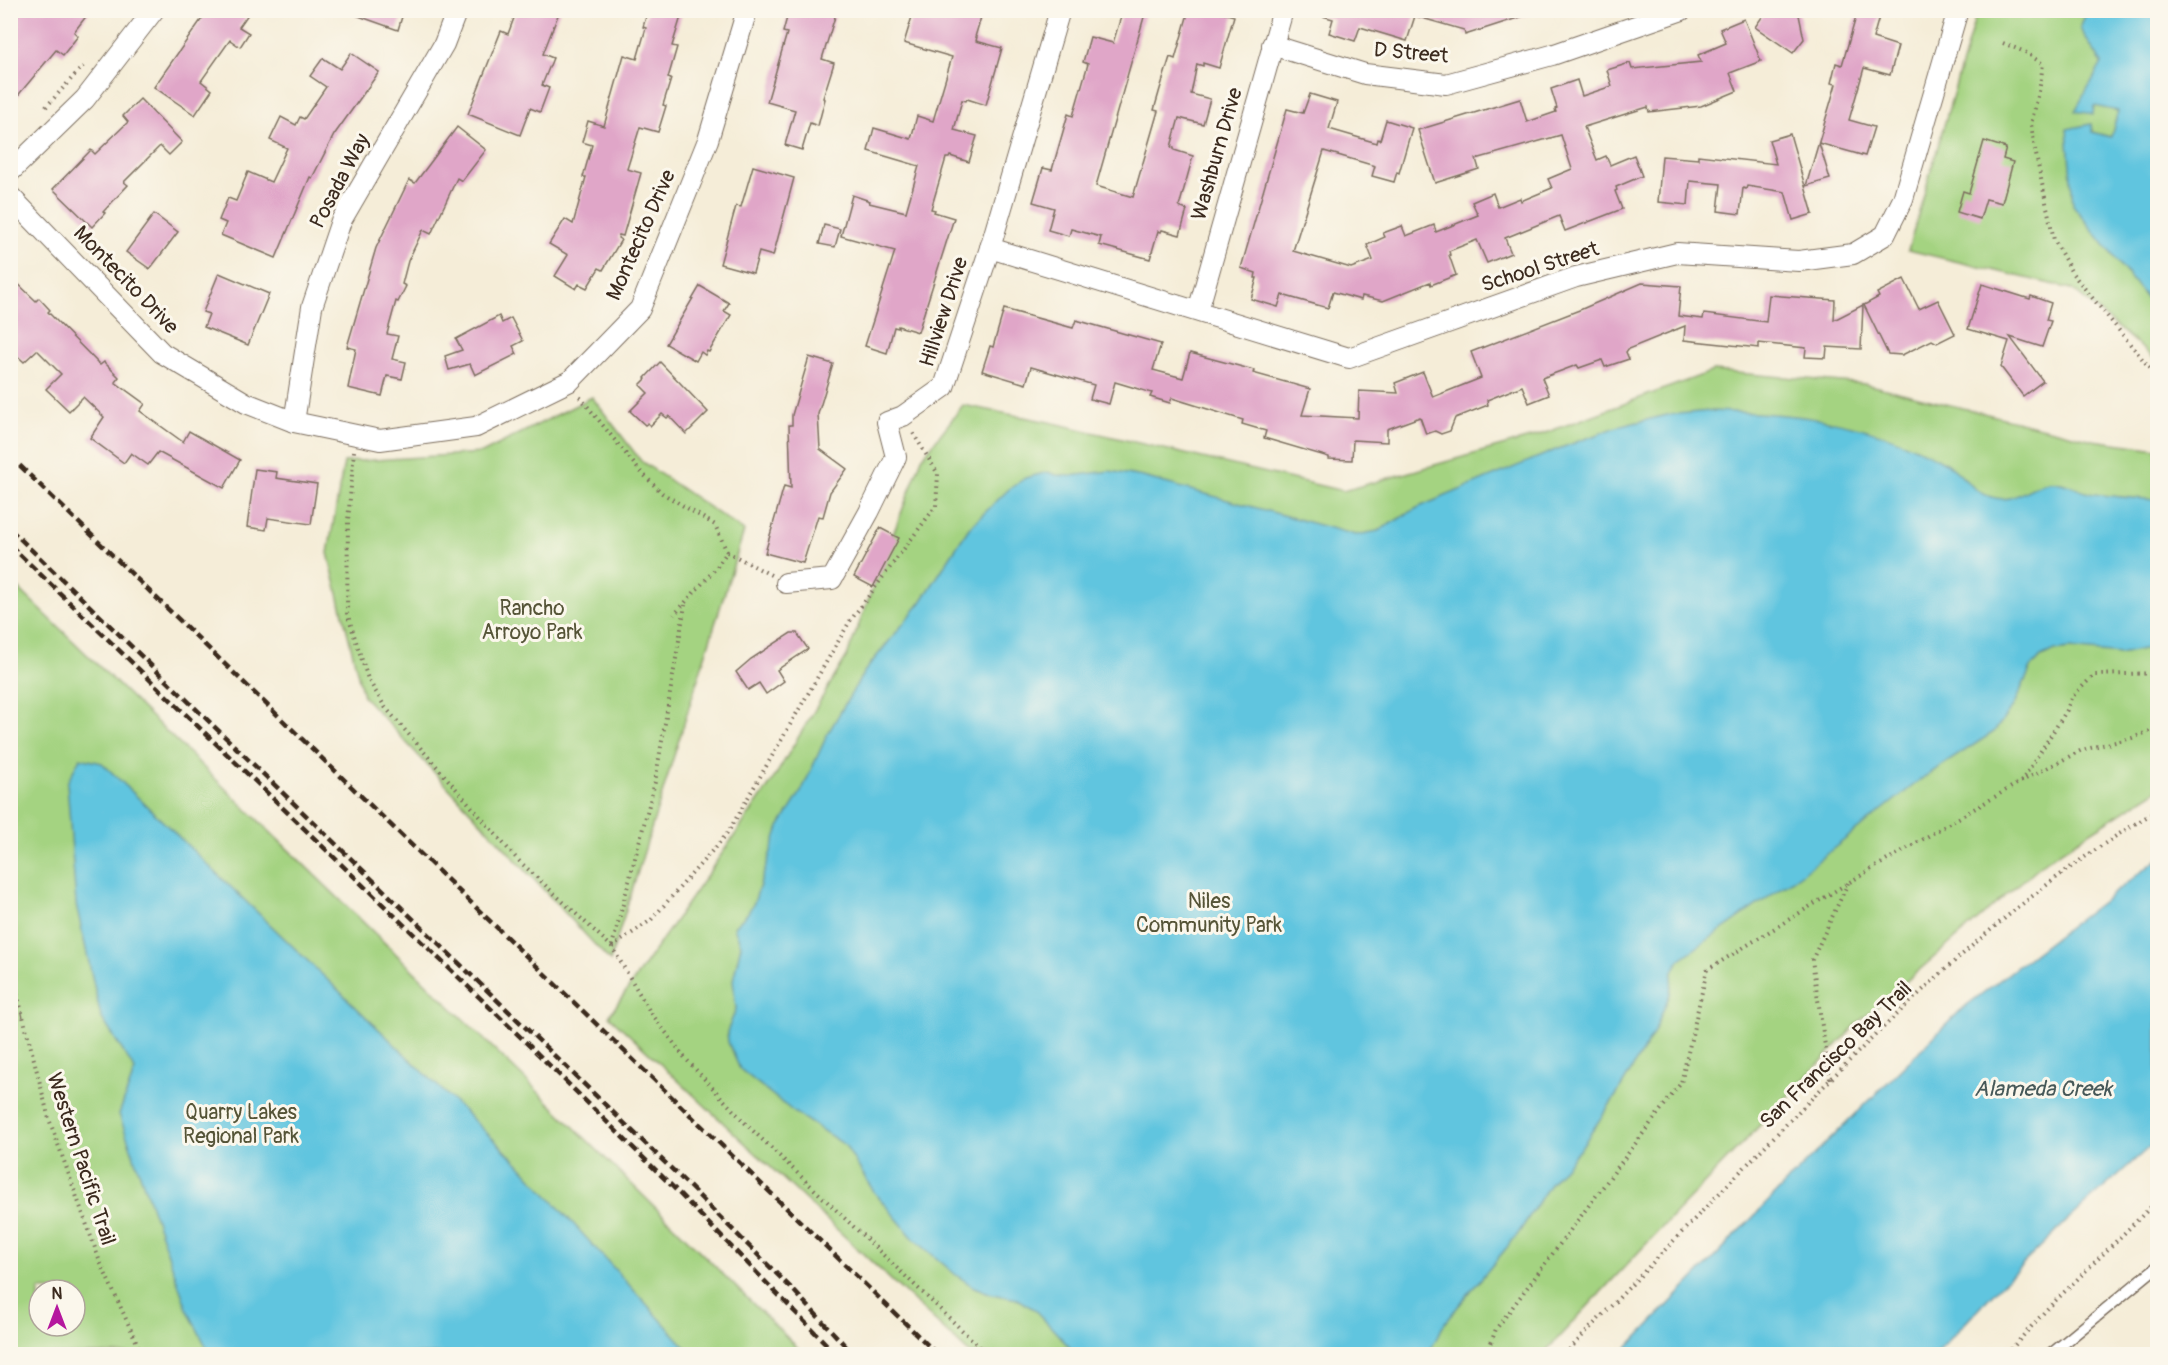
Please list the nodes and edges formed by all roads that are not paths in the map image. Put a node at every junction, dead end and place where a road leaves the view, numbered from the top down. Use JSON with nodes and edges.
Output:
{"nodes":[{"id":1,"x":154,"y":10,"type":"edge"},
{"id":2,"x":457,"y":10,"type":"edge"},
{"id":3,"x":747,"y":10,"type":"edge"},
{"id":4,"x":1060,"y":10,"type":"edge"},
{"id":5,"x":1283,"y":10,"type":"edge"},
{"id":6,"x":1682,"y":10,"type":"edge"},
{"id":7,"x":1958,"y":10,"type":"edge"},
{"id":8,"x":1272,"y":45,"type":"junction"},
{"id":9,"x":10,"y":172,"type":"edge"},
{"id":10,"x":10,"y":196,"type":"edge"},
{"id":11,"x":990,"y":248,"type":"junction"},
{"id":12,"x":1198,"y":311,"type":"junction"},
{"id":13,"x":294,"y":422,"type":"junction"},
{"id":14,"x":786,"y":583,"type":"road end"},
{"id":15,"x":2157,"y":1266,"type":"edge"},
{"id":16,"x":2051,"y":1354,"type":"edge"}],
"edges":[{"from":1,"to":9,"type":"street"},
{"from":2,"to":13,"type":"street","name":"Posada Way"},
{"from":3,"to":13,"type":"street","name":"Montecito Drive"},
{"from":4,"to":11,"type":"street","name":"Hillview Drive"},
{"from":5,"to":8,"type":"street","name":"Washburn Drive"},
{"from":6,"to":8,"type":"street","name":"D Street"},
{"from":7,"to":12,"type":"street","name":"School Street"},
{"from":8,"to":12,"type":"street","name":"Washburn Drive"},
{"from":10,"to":13,"type":"street","name":"Montecito Drive"},
{"from":11,"to":12,"type":"street","name":"School Street"},
{"from":11,"to":14,"type":"street","name":"Hillview Drive"},
{"from":15,"to":16,"type":"lane"}]}
